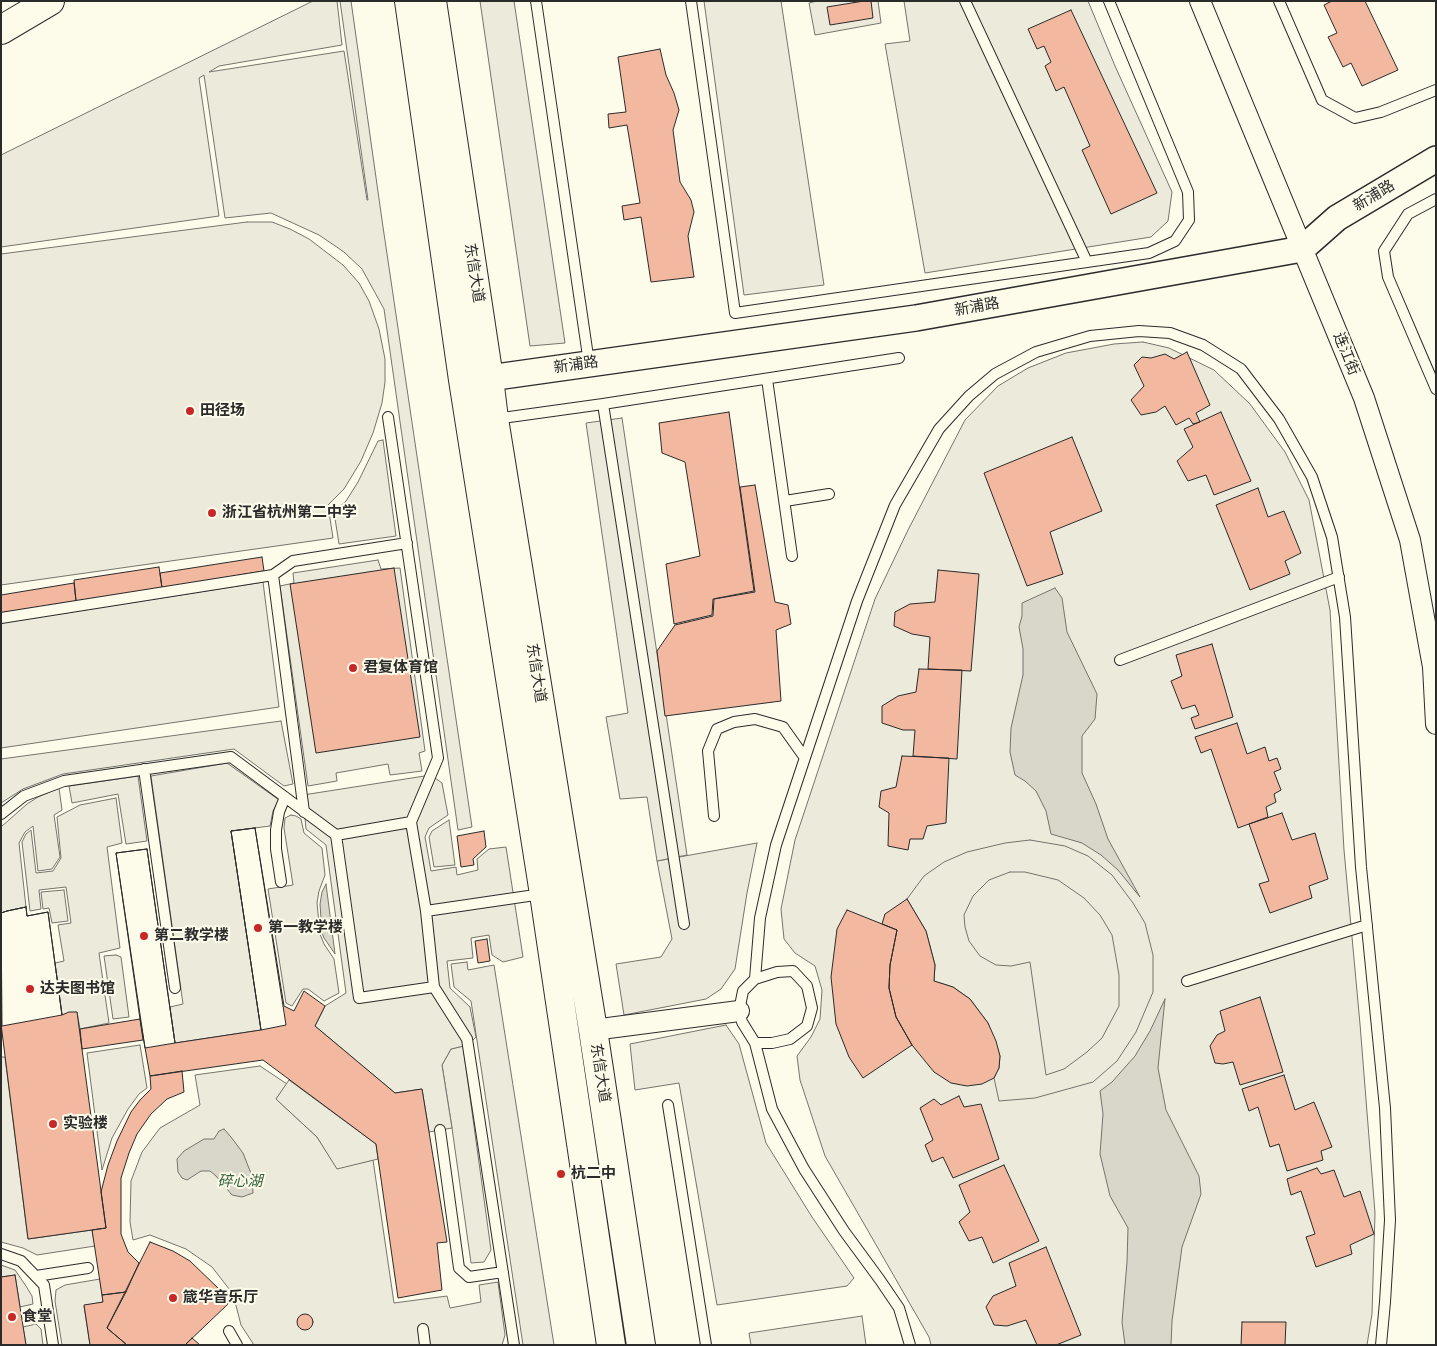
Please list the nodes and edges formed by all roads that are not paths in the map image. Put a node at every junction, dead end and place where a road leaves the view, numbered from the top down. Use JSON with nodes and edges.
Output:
{"nodes":[{"id":1,"x":50,"y":1,"type":"edge"},
{"id":2,"x":409,"y":1,"type":"edge"},
{"id":3,"x":432,"y":1,"type":"edge"},
{"id":4,"x":536,"y":1,"type":"edge"},
{"id":5,"x":691,"y":1,"type":"edge"},
{"id":6,"x":965,"y":1,"type":"edge"},
{"id":7,"x":1109,"y":1,"type":"edge"},
{"id":8,"x":1200,"y":1,"type":"edge"},
{"id":9,"x":1279,"y":1,"type":"edge"},
{"id":10,"x":1,"y":30,"type":"edge"},
{"id":11,"x":1436,"y":90,"type":"edge"},
{"id":12,"x":1436,"y":159,"type":"edge"},
{"id":13,"x":1436,"y":199,"type":"edge"},
{"id":14,"x":1302,"y":249,"type":"junction"},
{"id":15,"x":1087,"y":262,"type":"junction"},
{"id":16,"x":899,"y":358,"type":"dead end"},
{"id":17,"x":589,"y":363,"type":"junction"},
{"id":18,"x":490,"y":378,"type":"junction"},
{"id":19,"x":768,"y":378,"type":"junction"},
{"id":20,"x":1436,"y":389,"type":"edge"},
{"id":21,"x":603,"y":404,"type":"junction"},
{"id":22,"x":388,"y":417,"type":"dead end"},
{"id":23,"x":494,"y":419,"type":"junction"},
{"id":24,"x":829,"y":494,"type":"dead end"},
{"id":25,"x":785,"y":501,"type":"junction"},
{"id":26,"x":407,"y":543,"type":"junction"},
{"id":27,"x":792,"y":556,"type":"dead end"},
{"id":28,"x":273,"y":574,"type":"junction"},
{"id":29,"x":1339,"y":577,"type":"junction"},
{"id":30,"x":1,"y":618,"type":"edge"},
{"id":31,"x":1120,"y":660,"type":"dead end"},
{"id":32,"x":1436,"y":724,"type":"edge"},
{"id":33,"x":805,"y":758,"type":"junction"},
{"id":34,"x":144,"y":769,"type":"junction"},
{"id":35,"x":285,"y":797,"type":"junction"},
{"id":36,"x":304,"y":812,"type":"junction"},
{"id":37,"x":1,"y":814,"type":"edge"},
{"id":38,"x":714,"y":816,"type":"dead end"},
{"id":39,"x":410,"y":822,"type":"junction"},
{"id":40,"x":336,"y":836,"type":"junction"},
{"id":41,"x":281,"y":882,"type":"dead end"},
{"id":42,"x":544,"y":894,"type":"junction"},
{"id":43,"x":426,"y":911,"type":"junction"},
{"id":44,"x":684,"y":924,"type":"dead end"},
{"id":45,"x":1367,"y":925,"type":"junction"},
{"id":46,"x":755,"y":979,"type":"junction"},
{"id":47,"x":1187,"y":981,"type":"dead end"},
{"id":48,"x":434,"y":987,"type":"junction"},
{"id":49,"x":175,"y":988,"type":"dead end"},
{"id":50,"x":739,"y":1011,"type":"junction"},
{"id":51,"x":594,"y":1030,"type":"junction"},
{"id":52,"x":755,"y":1043,"type":"junction"},
{"id":53,"x":668,"y":1105,"type":"dead end"},
{"id":54,"x":440,"y":1130,"type":"dead end"},
{"id":55,"x":1,"y":1254,"type":"edge"},
{"id":56,"x":88,"y":1268,"type":"dead end"},
{"id":57,"x":503,"y":1272,"type":"junction"},
{"id":58,"x":36,"y":1276,"type":"junction"},
{"id":59,"x":423,"y":1329,"type":"dead end"},
{"id":60,"x":229,"y":1331,"type":"dead end"},
{"id":61,"x":53,"y":1345,"type":"edge"},
{"id":62,"x":237,"y":1345,"type":"edge"},
{"id":63,"x":426,"y":1345,"type":"edge"},
{"id":64,"x":514,"y":1345,"type":"edge"},
{"id":65,"x":611,"y":1345,"type":"edge"},
{"id":66,"x":641,"y":1345,"type":"edge"},
{"id":67,"x":706,"y":1345,"type":"edge"},
{"id":68,"x":910,"y":1345,"type":"edge"},
{"id":69,"x":1381,"y":1345,"type":"edge"}],
"edges":[{"from":1,"to":10,"type":"main road"},
{"from":2,"to":42,"type":"main road","name":"东信大道"},
{"from":3,"to":18,"type":"main road","name":"东信大道"},
{"from":4,"to":17,"type":"lane"},
{"from":5,"to":15,"type":"lane"},
{"from":6,"to":15,"type":"lane"},
{"from":7,"to":15,"type":"lane"},
{"from":8,"to":14,"type":"street","name":"连江街"},
{"from":9,"to":11,"type":"lane"},
{"from":12,"to":14,"type":"street","name":"新浦路"},
{"from":13,"to":20,"type":"lane"},
{"from":14,"to":17,"type":"street","name":"新浦路"},
{"from":14,"to":32,"type":"street","name":"连江街"},
{"from":16,"to":19,"type":"lane"},
{"from":17,"to":18,"type":"street","name":"新浦路"},
{"from":18,"to":23,"type":"main road","name":"东信大道"},
{"from":19,"to":21,"type":"lane"},
{"from":19,"to":25,"type":"lane"},
{"from":21,"to":23,"type":"lane"},
{"from":21,"to":44,"type":"lane"},
{"from":22,"to":26,"type":"lane"},
{"from":23,"to":51,"type":"main road","name":"东信大道"},
{"from":24,"to":25,"type":"lane"},
{"from":25,"to":27,"type":"lane"},
{"from":26,"to":28,"type":"lane"},
{"from":26,"to":39,"type":"lane"},
{"from":28,"to":30,"type":"lane"},
{"from":28,"to":36,"type":"lane"},
{"from":29,"to":31,"type":"lane"},
{"from":29,"to":33,"type":"lane"},
{"from":29,"to":45,"type":"lane"},
{"from":33,"to":38,"type":"lane"},
{"from":33,"to":46,"type":"lane"},
{"from":34,"to":35,"type":"lane"},
{"from":34,"to":37,"type":"lane"},
{"from":34,"to":49,"type":"lane"},
{"from":35,"to":36,"type":"lane"},
{"from":35,"to":41,"type":"lane"},
{"from":36,"to":40,"type":"lane"},
{"from":39,"to":40,"type":"lane"},
{"from":39,"to":43,"type":"lane"},
{"from":40,"to":48,"type":"lane"},
{"from":42,"to":43,"type":"lane"},
{"from":42,"to":65,"type":"main road","name":"东信大道"},
{"from":43,"to":48,"type":"lane"},
{"from":45,"to":47,"type":"lane"},
{"from":45,"to":69,"type":"lane"},
{"from":46,"to":50,"type":"lane"},
{"from":46,"to":52,"type":"lane"},
{"from":48,"to":57,"type":"lane"},
{"from":50,"to":51,"type":"street"},
{"from":50,"to":52,"type":"lane"},
{"from":51,"to":66,"type":"main road","name":"东信大道"},
{"from":52,"to":68,"type":"lane"},
{"from":53,"to":67,"type":"lane"},
{"from":54,"to":57,"type":"lane"},
{"from":55,"to":58,"type":"lane"},
{"from":56,"to":58,"type":"lane"},
{"from":57,"to":64,"type":"lane"},
{"from":58,"to":61,"type":"lane"},
{"from":59,"to":63,"type":"lane"},
{"from":60,"to":62,"type":"lane"}]}
